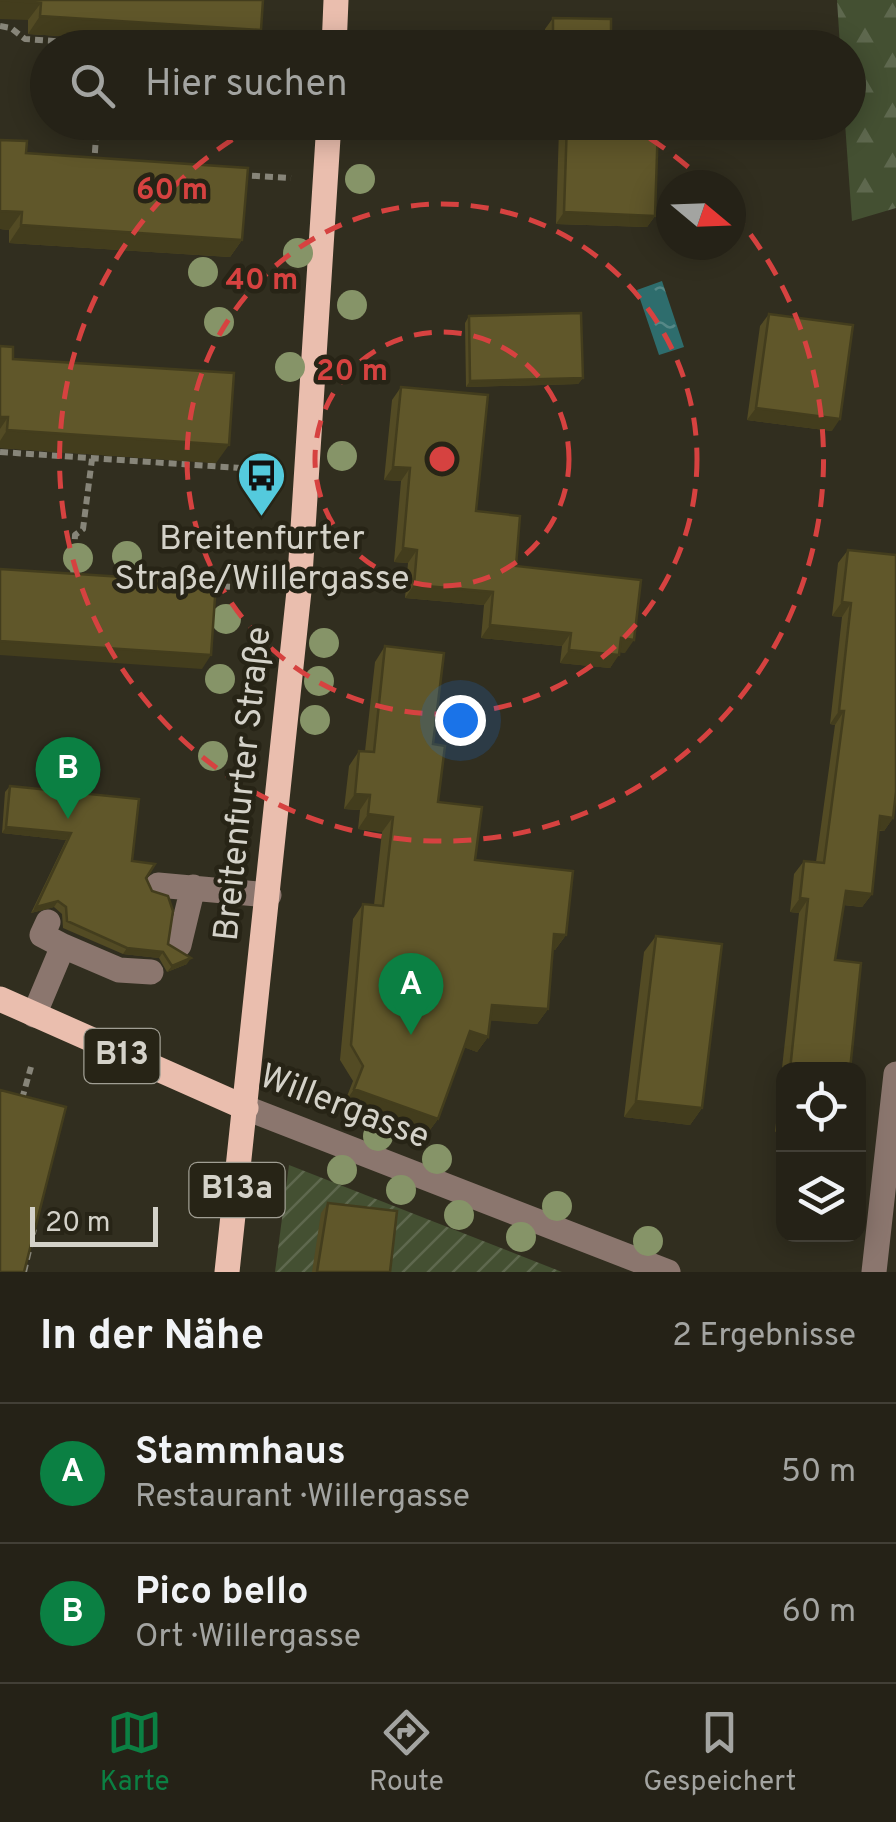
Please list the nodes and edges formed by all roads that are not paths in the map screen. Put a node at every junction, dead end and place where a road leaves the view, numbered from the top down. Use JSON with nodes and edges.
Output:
{"nodes":[{"id":1,"x":336,"y":0,"type":"edge"},
{"id":2,"x":335,"y":30,"type":"edge"},
{"id":3,"x":329,"y":140,"type":"edge"},
{"id":4,"x":158,"y":885,"type":"dead end"},
{"id":5,"x":193,"y":887,"type":"junction"},
{"id":6,"x":269,"y":895,"type":"junction"},
{"id":7,"x":48,"y":922,"type":"dead end"},
{"id":8,"x":179,"y":945,"type":"edge"},
{"id":9,"x":63,"y":946,"type":"junction"},
{"id":10,"x":151,"y":972,"type":"dead end"},
{"id":11,"x":0,"y":998,"type":"edge"},
{"id":12,"x":34,"y":1015,"type":"junction"},
{"id":13,"x":896,"y":1074,"type":"edge"},
{"id":14,"x":246,"y":1108,"type":"junction"},
{"id":15,"x":634,"y":1266,"type":"edge"},
{"id":16,"x":227,"y":1272,"type":"edge"},
{"id":17,"x":668,"y":1272,"type":"edge"},
{"id":18,"x":874,"y":1272,"type":"edge"}],
"edges":[{"from":1,"to":2,"type":"main road"},
{"from":3,"to":6,"type":"main road","name":"Breitenfurter Straße"},
{"from":4,"to":5,"type":"street"},
{"from":5,"to":6,"type":"street"},
{"from":5,"to":8,"type":"street"},
{"from":6,"to":14,"type":"main road","name":"Breitenfurter Straße"},
{"from":7,"to":9,"type":"street"},
{"from":9,"to":10,"type":"street"},
{"from":9,"to":12,"type":"street"},
{"from":11,"to":12,"type":"main road","name":"Willergasse","number":"B13"},
{"from":12,"to":14,"type":"main road","name":"Willergasse","number":"B13"},
{"from":13,"to":18,"type":"street"},
{"from":14,"to":15,"type":"street","name":"Willergasse"},
{"from":14,"to":16,"type":"main road","name":"Breitenfurter Straße","number":"B13a"},
{"from":15,"to":17,"type":"street","name":"Willergasse"}]}
